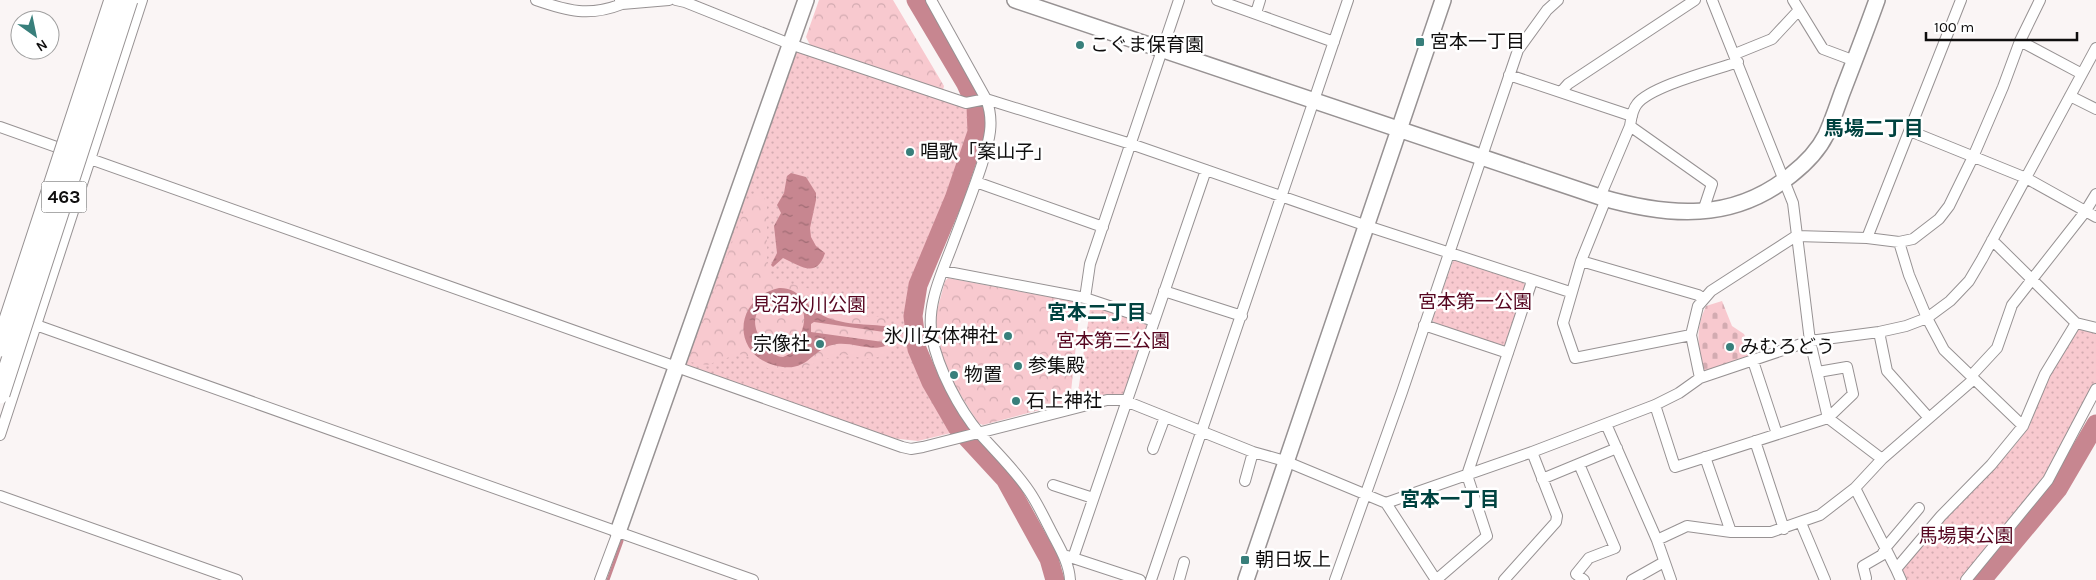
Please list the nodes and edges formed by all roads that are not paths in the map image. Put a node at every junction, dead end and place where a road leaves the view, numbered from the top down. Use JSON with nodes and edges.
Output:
{"nodes":[{"id":1,"x":114,"y":0,"type":"edge"},
{"id":2,"x":128,"y":0,"type":"edge"},
{"id":3,"x":142,"y":0,"type":"edge"},
{"id":4,"x":536,"y":0,"type":"edge"},
{"id":5,"x":669,"y":0,"type":"edge"},
{"id":6,"x":676,"y":0,"type":"edge"},
{"id":7,"x":806,"y":0,"type":"edge"},
{"id":8,"x":930,"y":0,"type":"edge"},
{"id":9,"x":1179,"y":0,"type":"edge"},
{"id":10,"x":1217,"y":0,"type":"edge"},
{"id":11,"x":1260,"y":0,"type":"edge"},
{"id":12,"x":1348,"y":0,"type":"edge"},
{"id":13,"x":1443,"y":0,"type":"edge"},
{"id":14,"x":1558,"y":0,"type":"edge"},
{"id":15,"x":1695,"y":0,"type":"edge"},
{"id":16,"x":1712,"y":0,"type":"edge"},
{"id":17,"x":1877,"y":0,"type":"edge"},
{"id":18,"x":1961,"y":0,"type":"edge"},
{"id":19,"x":2040,"y":0,"type":"edge"},
{"id":20,"x":1024,"y":1,"type":"edge"},
{"id":21,"x":621,"y":2,"type":"edge"},
{"id":22,"x":1797,"y":4,"type":"edge"},
{"id":23,"x":1256,"y":13,"type":"junction"},
{"id":24,"x":2020,"y":41,"type":"junction"},
{"id":25,"x":1334,"y":42,"type":"junction"},
{"id":26,"x":790,"y":44,"type":"junction"},
{"id":27,"x":2096,"y":48,"type":"edge"},
{"id":28,"x":1162,"y":50,"type":"junction"},
{"id":29,"x":1736,"y":58,"type":"junction"},
{"id":30,"x":1855,"y":61,"type":"junction"},
{"id":31,"x":2082,"y":74,"type":"junction"},
{"id":32,"x":1509,"y":75,"type":"junction"},
{"id":33,"x":1561,"y":92,"type":"junction"},
{"id":34,"x":2070,"y":96,"type":"junction"},
{"id":35,"x":986,"y":99,"type":"junction"},
{"id":36,"x":1314,"y":102,"type":"junction"},
{"id":37,"x":2096,"y":109,"type":"edge"},
{"id":38,"x":1631,"y":121,"type":"junction"},
{"id":39,"x":0,"y":127,"type":"edge"},
{"id":40,"x":1399,"y":130,"type":"junction"},
{"id":41,"x":1910,"y":131,"type":"junction"},
{"id":42,"x":1131,"y":144,"type":"junction"},
{"id":43,"x":1973,"y":157,"type":"junction"},
{"id":44,"x":1482,"y":158,"type":"junction"},
{"id":45,"x":90,"y":160,"type":"junction"},
{"id":46,"x":1206,"y":170,"type":"junction"},
{"id":47,"x":2026,"y":178,"type":"junction"},
{"id":48,"x":1784,"y":181,"type":"junction"},
{"id":49,"x":976,"y":182,"type":"junction"},
{"id":50,"x":2096,"y":194,"type":"edge"},
{"id":51,"x":1283,"y":196,"type":"junction"},
{"id":52,"x":1603,"y":198,"type":"junction"},
{"id":53,"x":1705,"y":212,"type":"junction"},
{"id":54,"x":2085,"y":212,"type":"junction"},
{"id":55,"x":2096,"y":217,"type":"edge"},
{"id":56,"x":1367,"y":226,"type":"junction"},
{"id":57,"x":1103,"y":227,"type":"junction"},
{"id":58,"x":1796,"y":236,"type":"junction"},
{"id":59,"x":1867,"y":238,"type":"junction"},
{"id":60,"x":1992,"y":240,"type":"junction"},
{"id":61,"x":1899,"y":242,"type":"junction"},
{"id":62,"x":1449,"y":253,"type":"junction"},
{"id":63,"x":1581,"y":262,"type":"junction"},
{"id":64,"x":943,"y":271,"type":"junction"},
{"id":65,"x":2031,"y":279,"type":"junction"},
{"id":66,"x":1532,"y":281,"type":"junction"},
{"id":67,"x":1164,"y":291,"type":"junction"},
{"id":68,"x":1570,"y":292,"type":"junction"},
{"id":69,"x":1086,"y":298,"type":"junction"},
{"id":70,"x":1704,"y":299,"type":"junction"},
{"id":71,"x":0,"y":311,"type":"edge"},
{"id":72,"x":1242,"y":316,"type":"junction"},
{"id":73,"x":1927,"y":318,"type":"junction"},
{"id":74,"x":1154,"y":321,"type":"junction"},
{"id":75,"x":2076,"y":323,"type":"junction"},
{"id":76,"x":36,"y":325,"type":"junction"},
{"id":77,"x":1424,"y":325,"type":"junction"},
{"id":78,"x":2096,"y":328,"type":"edge"},
{"id":79,"x":1879,"y":332,"type":"junction"},
{"id":80,"x":1691,"y":334,"type":"junction"},
{"id":81,"x":1810,"y":341,"type":"junction"},
{"id":82,"x":0,"y":348,"type":"edge"},
{"id":83,"x":1508,"y":353,"type":"junction"},
{"id":84,"x":1753,"y":361,"type":"junction"},
{"id":85,"x":676,"y":367,"type":"junction"},
{"id":86,"x":1818,"y":372,"type":"junction"},
{"id":87,"x":1972,"y":377,"type":"junction"},
{"id":88,"x":1700,"y":378,"type":"junction"},
{"id":89,"x":2096,"y":389,"type":"edge"},
{"id":90,"x":0,"y":394,"type":"edge"},
{"id":91,"x":1126,"y":402,"type":"junction"},
{"id":92,"x":1655,"y":405,"type":"junction"},
{"id":93,"x":1165,"y":417,"type":"junction"},
{"id":94,"x":1828,"y":418,"type":"junction"},
{"id":95,"x":1929,"y":418,"type":"junction"},
{"id":96,"x":1606,"y":424,"type":"junction"},
{"id":97,"x":2024,"y":426,"type":"junction"},
{"id":98,"x":1202,"y":432,"type":"junction"},
{"id":99,"x":977,"y":434,"type":"junction"},
{"id":100,"x":1777,"y":434,"type":"junction"},
{"id":101,"x":0,"y":435,"type":"edge"},
{"id":102,"x":1755,"y":441,"type":"junction"},
{"id":103,"x":1617,"y":448,"type":"junction"},
{"id":104,"x":1153,"y":449,"type":"dead end"},
{"id":105,"x":1253,"y":452,"type":"junction"},
{"id":106,"x":1532,"y":452,"type":"junction"},
{"id":107,"x":1705,"y":457,"type":"junction"},
{"id":108,"x":1882,"y":459,"type":"junction"},
{"id":109,"x":1285,"y":462,"type":"junction"},
{"id":110,"x":1579,"y":464,"type":"junction"},
{"id":111,"x":1467,"y":476,"type":"junction"},
{"id":112,"x":1542,"y":479,"type":"junction"},
{"id":113,"x":1246,"y":481,"type":"dead end"},
{"id":114,"x":1054,"y":485,"type":"dead end"},
{"id":115,"x":1855,"y":488,"type":"junction"},
{"id":116,"x":0,"y":496,"type":"edge"},
{"id":117,"x":1366,"y":496,"type":"junction"},
{"id":118,"x":1093,"y":498,"type":"junction"},
{"id":119,"x":1386,"y":503,"type":"junction"},
{"id":120,"x":1919,"y":508,"type":"dead end"},
{"id":121,"x":1801,"y":523,"type":"junction"},
{"id":122,"x":1784,"y":529,"type":"junction"},
{"id":123,"x":618,"y":532,"type":"junction"},
{"id":124,"x":1731,"y":532,"type":"junction"},
{"id":125,"x":1657,"y":540,"type":"junction"},
{"id":126,"x":1886,"y":547,"type":"junction"},
{"id":127,"x":1068,"y":556,"type":"junction"},
{"id":128,"x":1184,"y":562,"type":"dead end"},
{"id":129,"x":1664,"y":562,"type":"junction"},
{"id":130,"x":1896,"y":569,"type":"junction"},
{"id":131,"x":1866,"y":578,"type":"dead end"},
{"id":132,"x":237,"y":580,"type":"edge"},
{"id":133,"x":600,"y":580,"type":"edge"},
{"id":134,"x":753,"y":580,"type":"edge"},
{"id":135,"x":1070,"y":580,"type":"edge"},
{"id":136,"x":1140,"y":580,"type":"edge"},
{"id":137,"x":1151,"y":580,"type":"edge"},
{"id":138,"x":1178,"y":580,"type":"edge"},
{"id":139,"x":1246,"y":580,"type":"edge"},
{"id":140,"x":1335,"y":580,"type":"edge"},
{"id":141,"x":1436,"y":580,"type":"edge"},
{"id":142,"x":1504,"y":580,"type":"edge"},
{"id":143,"x":1584,"y":580,"type":"edge"},
{"id":144,"x":1632,"y":580,"type":"edge"},
{"id":145,"x":1671,"y":580,"type":"edge"},
{"id":146,"x":1825,"y":580,"type":"edge"},
{"id":147,"x":1901,"y":580,"type":"edge"},
{"id":148,"x":1966,"y":580,"type":"edge"}],
"edges":[{"from":1,"to":82,"type":"highway","number":"463","bridge":true},
{"from":2,"to":90,"type":"highway","number":"463","bridge":true},
{"from":3,"to":45,"type":"street"},
{"from":4,"to":21,"type":"street"},
{"from":5,"to":21,"type":"street"},
{"from":6,"to":26,"type":"street"},
{"from":7,"to":26,"type":"street"},
{"from":8,"to":35,"type":"street"},
{"from":9,"to":28,"type":"street"},
{"from":10,"to":23,"type":"street"},
{"from":11,"to":23,"type":"street"},
{"from":12,"to":25,"type":"street"},
{"from":13,"to":40,"type":"street"},
{"from":14,"to":32,"type":"street"},
{"from":15,"to":33,"type":"street"},
{"from":16,"to":29,"type":"street"},
{"from":17,"to":30,"type":"street"},
{"from":18,"to":41,"type":"street"},
{"from":19,"to":24,"type":"street"},
{"from":20,"to":28,"type":"street"},
{"from":22,"to":29,"type":"street"},
{"from":22,"to":30,"type":"street"},
{"from":23,"to":25,"type":"street"},
{"from":24,"to":31,"type":"street"},
{"from":24,"to":43,"type":"street"},
{"from":25,"to":36,"type":"street"},
{"from":26,"to":35,"type":"street"},
{"from":26,"to":85,"type":"street"},
{"from":27,"to":31,"type":"street"},
{"from":28,"to":36,"type":"street"},
{"from":28,"to":42,"type":"street"},
{"from":29,"to":38,"type":"street"},
{"from":29,"to":48,"type":"street"},
{"from":30,"to":48,"type":"street"},
{"from":31,"to":34,"type":"street"},
{"from":32,"to":33,"type":"street"},
{"from":32,"to":44,"type":"street"},
{"from":33,"to":38,"type":"street"},
{"from":34,"to":37,"type":"street"},
{"from":34,"to":47,"type":"street"},
{"from":35,"to":42,"type":"street"},
{"from":35,"to":49,"type":"street"},
{"from":36,"to":40,"type":"street"},
{"from":36,"to":51,"type":"street"},
{"from":38,"to":52,"type":"street"},
{"from":38,"to":53,"type":"street"},
{"from":39,"to":45,"type":"street"},
{"from":40,"to":44,"type":"street"},
{"from":40,"to":56,"type":"street"},
{"from":41,"to":43,"type":"street"},
{"from":41,"to":59,"type":"street"},
{"from":42,"to":46,"type":"street"},
{"from":42,"to":57,"type":"street"},
{"from":43,"to":47,"type":"street"},
{"from":43,"to":61,"type":"street"},
{"from":44,"to":52,"type":"street"},
{"from":44,"to":62,"type":"street"},
{"from":45,"to":76,"type":"street"},
{"from":45,"to":85,"type":"street"},
{"from":46,"to":51,"type":"street"},
{"from":46,"to":67,"type":"street"},
{"from":47,"to":54,"type":"street"},
{"from":47,"to":60,"type":"street"},
{"from":48,"to":53,"type":"street"},
{"from":48,"to":58,"type":"street"},
{"from":49,"to":57,"type":"street"},
{"from":49,"to":64,"type":"street"},
{"from":50,"to":54,"type":"street"},
{"from":51,"to":56,"type":"street"},
{"from":51,"to":72,"type":"street"},
{"from":52,"to":53,"type":"street"},
{"from":52,"to":63,"type":"street"},
{"from":54,"to":55,"type":"street"},
{"from":54,"to":65,"type":"street"},
{"from":56,"to":62,"type":"street"},
{"from":56,"to":109,"type":"street"},
{"from":57,"to":69,"type":"street"},
{"from":58,"to":59,"type":"street"},
{"from":58,"to":70,"type":"street"},
{"from":58,"to":81,"type":"street"},
{"from":59,"to":61,"type":"street"},
{"from":60,"to":65,"type":"street"},
{"from":60,"to":73,"type":"street"},
{"from":61,"to":73,"type":"street"},
{"from":62,"to":66,"type":"street"},
{"from":62,"to":77,"type":"street"},
{"from":63,"to":68,"type":"street"},
{"from":63,"to":70,"type":"street"},
{"from":64,"to":69,"type":"street"},
{"from":64,"to":99,"type":"street"},
{"from":65,"to":75,"type":"street"},
{"from":65,"to":87,"type":"street"},
{"from":66,"to":68,"type":"street"},
{"from":66,"to":83,"type":"street"},
{"from":67,"to":72,"type":"street"},
{"from":67,"to":74,"type":"street"},
{"from":68,"to":80,"type":"street"},
{"from":69,"to":74,"type":"street"},
{"from":70,"to":80,"type":"street"},
{"from":71,"to":76,"type":"street"},
{"from":72,"to":98,"type":"street"},
{"from":73,"to":79,"type":"street"},
{"from":73,"to":87,"type":"street"},
{"from":74,"to":91,"type":"street"},
{"from":75,"to":78,"type":"street"},
{"from":75,"to":97,"type":"street"},
{"from":76,"to":101,"type":"street"},
{"from":76,"to":123,"type":"street"},
{"from":77,"to":83,"type":"street"},
{"from":77,"to":117,"type":"street"},
{"from":79,"to":81,"type":"street"},
{"from":79,"to":95,"type":"street"},
{"from":80,"to":88,"type":"street"},
{"from":81,"to":84,"type":"street"},
{"from":81,"to":86,"type":"street"},
{"from":83,"to":111,"type":"street"},
{"from":84,"to":88,"type":"street"},
{"from":84,"to":100,"type":"street"},
{"from":85,"to":99,"type":"street"},
{"from":85,"to":123,"type":"street"},
{"from":86,"to":94,"type":"street"},
{"from":86,"to":94,"type":"street"},
{"from":87,"to":95,"type":"street"},
{"from":87,"to":97,"type":"street"},
{"from":88,"to":92,"type":"street"},
{"from":89,"to":148,"type":"street"},
{"from":91,"to":93,"type":"street"},
{"from":91,"to":99,"type":"street"},
{"from":91,"to":118,"type":"street"},
{"from":92,"to":96,"type":"street"},
{"from":92,"to":107,"type":"street"},
{"from":93,"to":98,"type":"street"},
{"from":93,"to":104,"type":"street"},
{"from":94,"to":100,"type":"street"},
{"from":94,"to":108,"type":"street"},
{"from":95,"to":108,"type":"street"},
{"from":96,"to":103,"type":"street"},
{"from":96,"to":106,"type":"street"},
{"from":97,"to":130,"type":"street"},
{"from":98,"to":105,"type":"street"},
{"from":98,"to":137,"type":"street"},
{"from":99,"to":127,"type":"street"},
{"from":100,"to":102,"type":"street"},
{"from":102,"to":107,"type":"street"},
{"from":102,"to":122,"type":"street"},
{"from":103,"to":110,"type":"street"},
{"from":103,"to":125,"type":"street"},
{"from":105,"to":109,"type":"street"},
{"from":105,"to":113,"type":"street"},
{"from":106,"to":111,"type":"street"},
{"from":106,"to":112,"type":"street"},
{"from":107,"to":124,"type":"street"},
{"from":108,"to":115,"type":"street"},
{"from":109,"to":117,"type":"street"},
{"from":109,"to":139,"type":"street"},
{"from":110,"to":112,"type":"street"},
{"from":110,"to":143,"type":"street"},
{"from":111,"to":119,"type":"street"},
{"from":111,"to":141,"type":"street"},
{"from":112,"to":142,"type":"street"},
{"from":114,"to":118,"type":"street"},
{"from":115,"to":121,"type":"street"},
{"from":115,"to":126,"type":"street"},
{"from":116,"to":132,"type":"street"},
{"from":117,"to":119,"type":"street"},
{"from":117,"to":140,"type":"street"},
{"from":118,"to":127,"type":"street"},
{"from":119,"to":141,"type":"street"},
{"from":120,"to":126,"type":"street"},
{"from":121,"to":122,"type":"street"},
{"from":121,"to":146,"type":"street"},
{"from":122,"to":124,"type":"street"},
{"from":123,"to":133,"type":"street"},
{"from":123,"to":134,"type":"street"},
{"from":124,"to":125,"type":"street"},
{"from":125,"to":129,"type":"street"},
{"from":126,"to":130,"type":"street"},
{"from":126,"to":131,"type":"street"},
{"from":127,"to":135,"type":"street"},
{"from":127,"to":136,"type":"street"},
{"from":128,"to":138,"type":"street"},
{"from":129,"to":144,"type":"street"},
{"from":129,"to":145,"type":"street"},
{"from":130,"to":147,"type":"street"}]}
